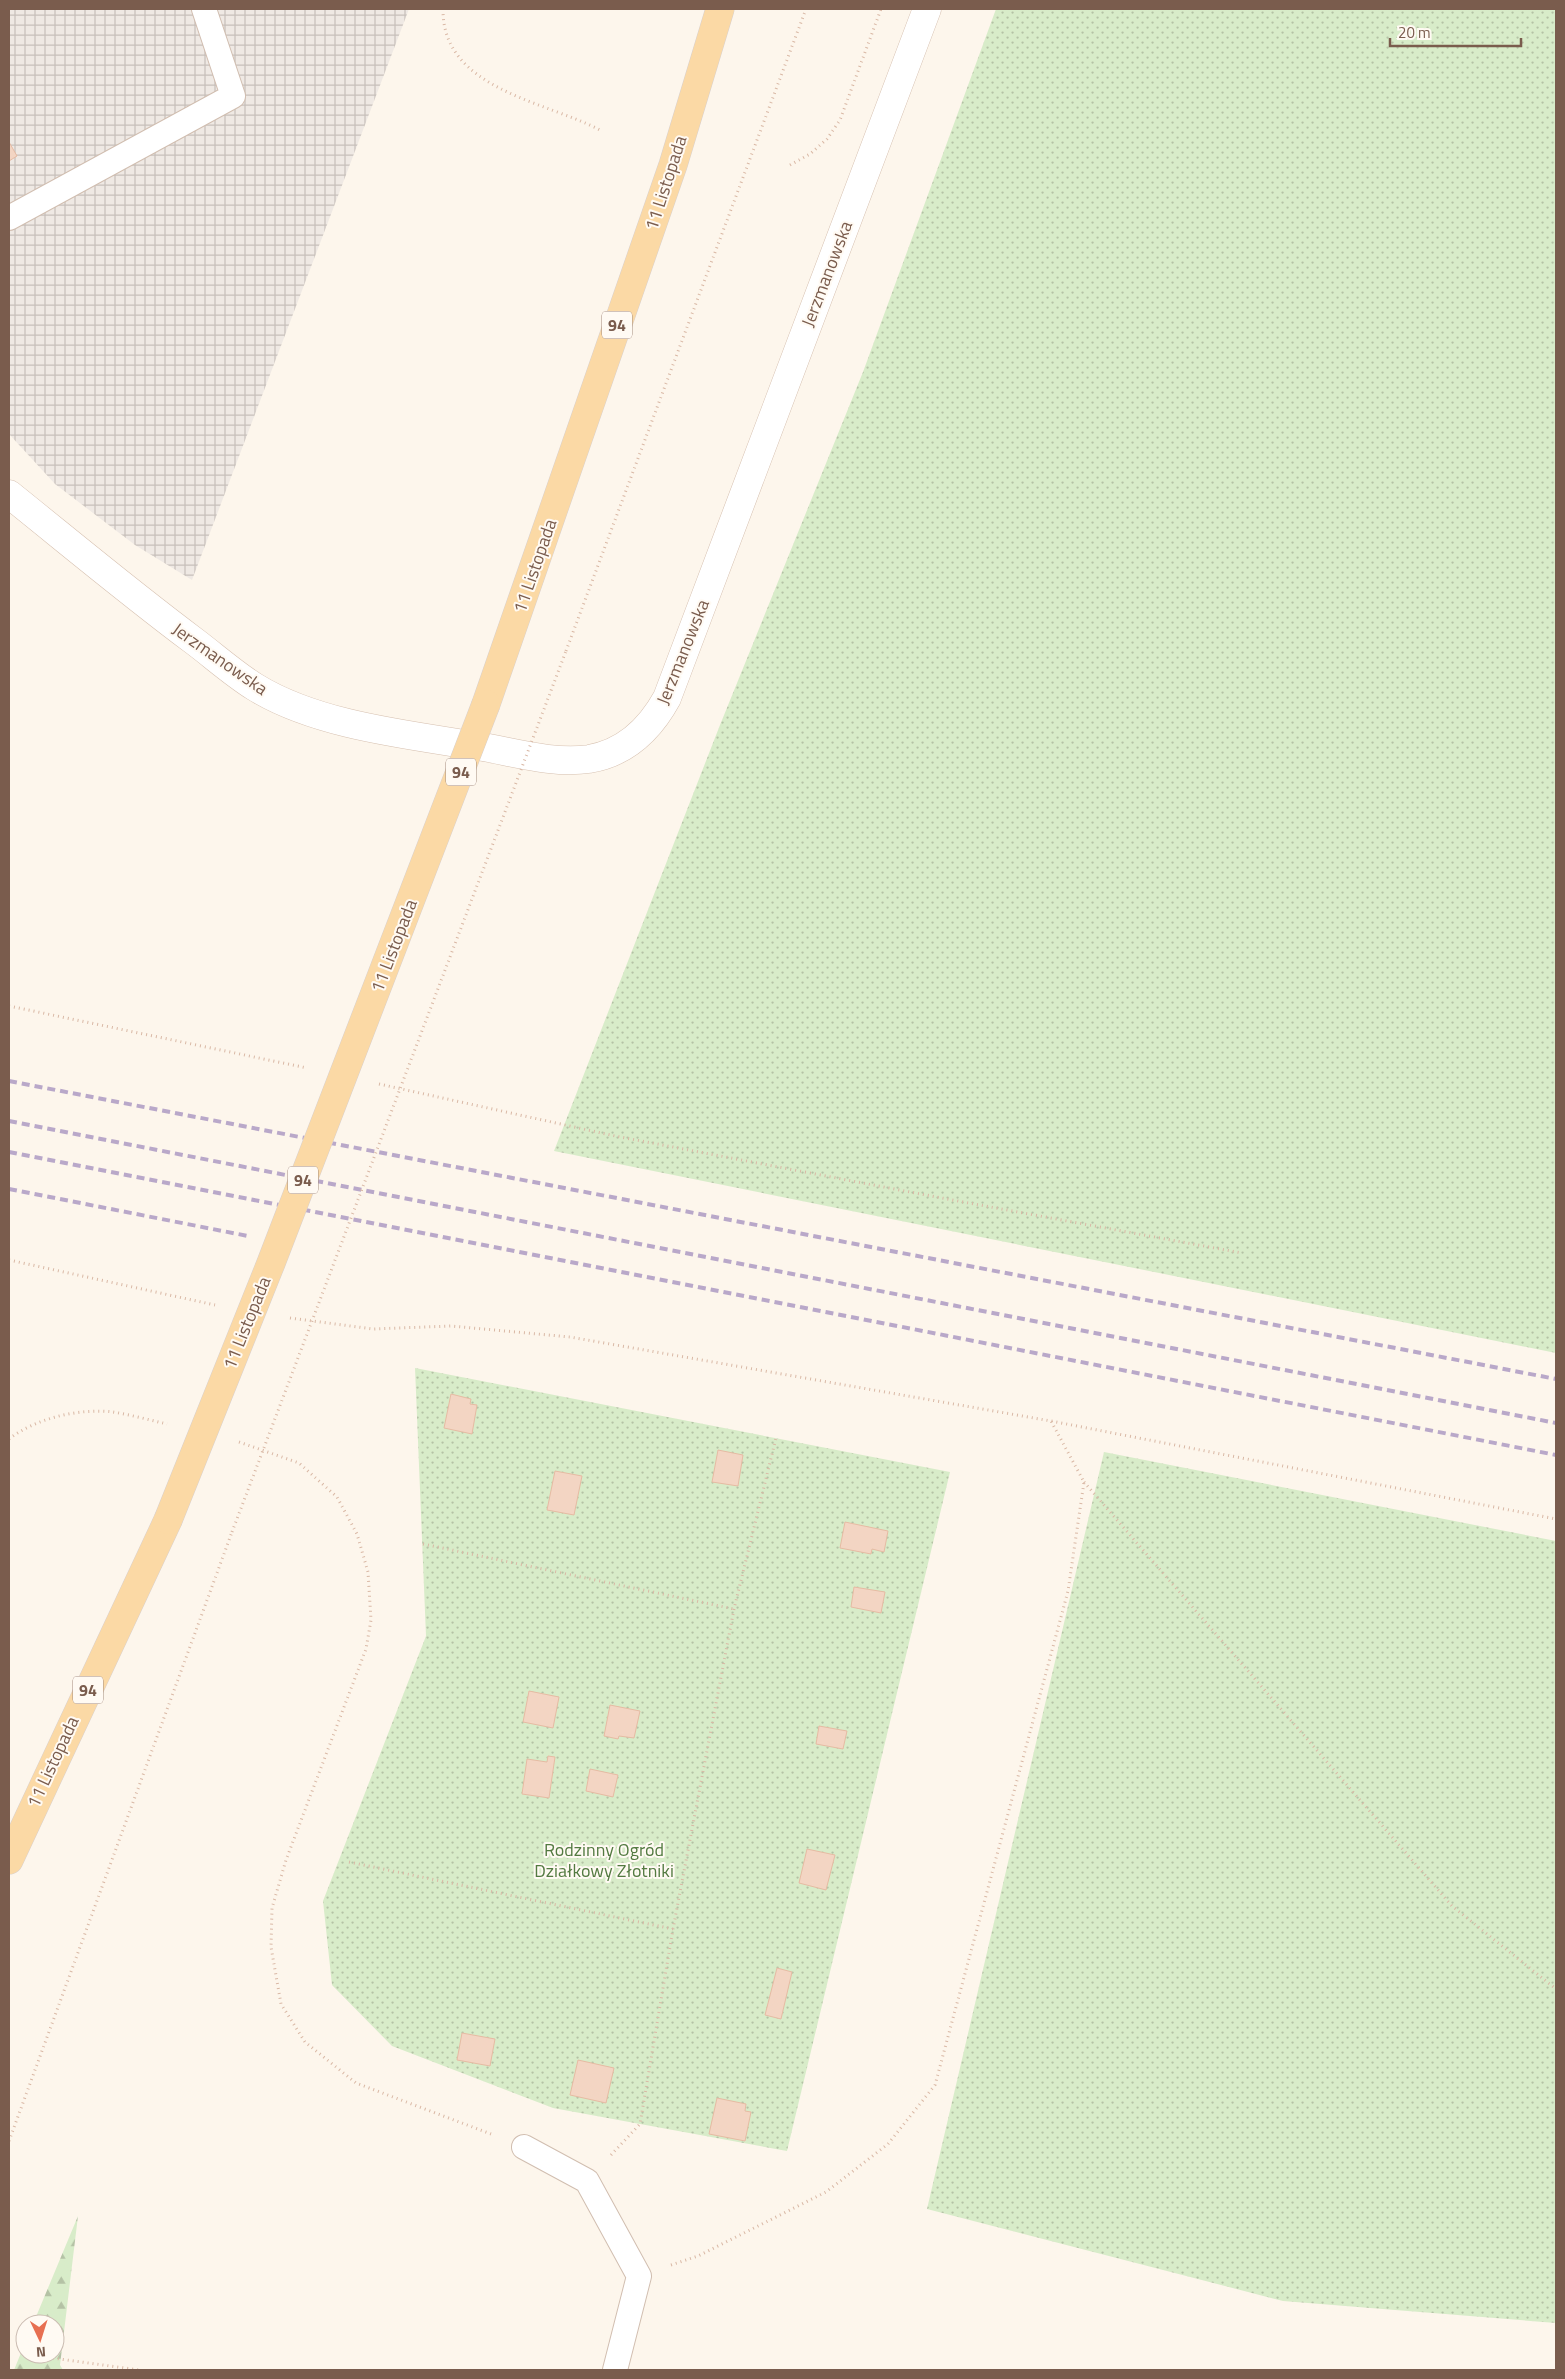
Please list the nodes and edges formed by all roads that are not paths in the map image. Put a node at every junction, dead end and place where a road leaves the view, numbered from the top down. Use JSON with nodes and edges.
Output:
{"nodes":[{"id":1,"x":204,"y":9,"type":"edge"},
{"id":2,"x":720,"y":9,"type":"edge"},
{"id":3,"x":927,"y":9,"type":"edge"},
{"id":4,"x":9,"y":218,"type":"edge"},
{"id":5,"x":9,"y":494,"type":"edge"},
{"id":6,"x":9,"y":1860,"type":"edge"},
{"id":7,"x":524,"y":2147,"type":"road end"},
{"id":8,"x":615,"y":2370,"type":"edge"}],
"edges":[{"from":1,"to":4,"type":"lane"},
{"from":2,"to":6,"type":"main road","name":"11 Listopada","number":"94","bridge":true},
{"from":3,"to":5,"type":"street","name":"Jerzmanowska"},
{"from":7,"to":8,"type":"lane"}]}
